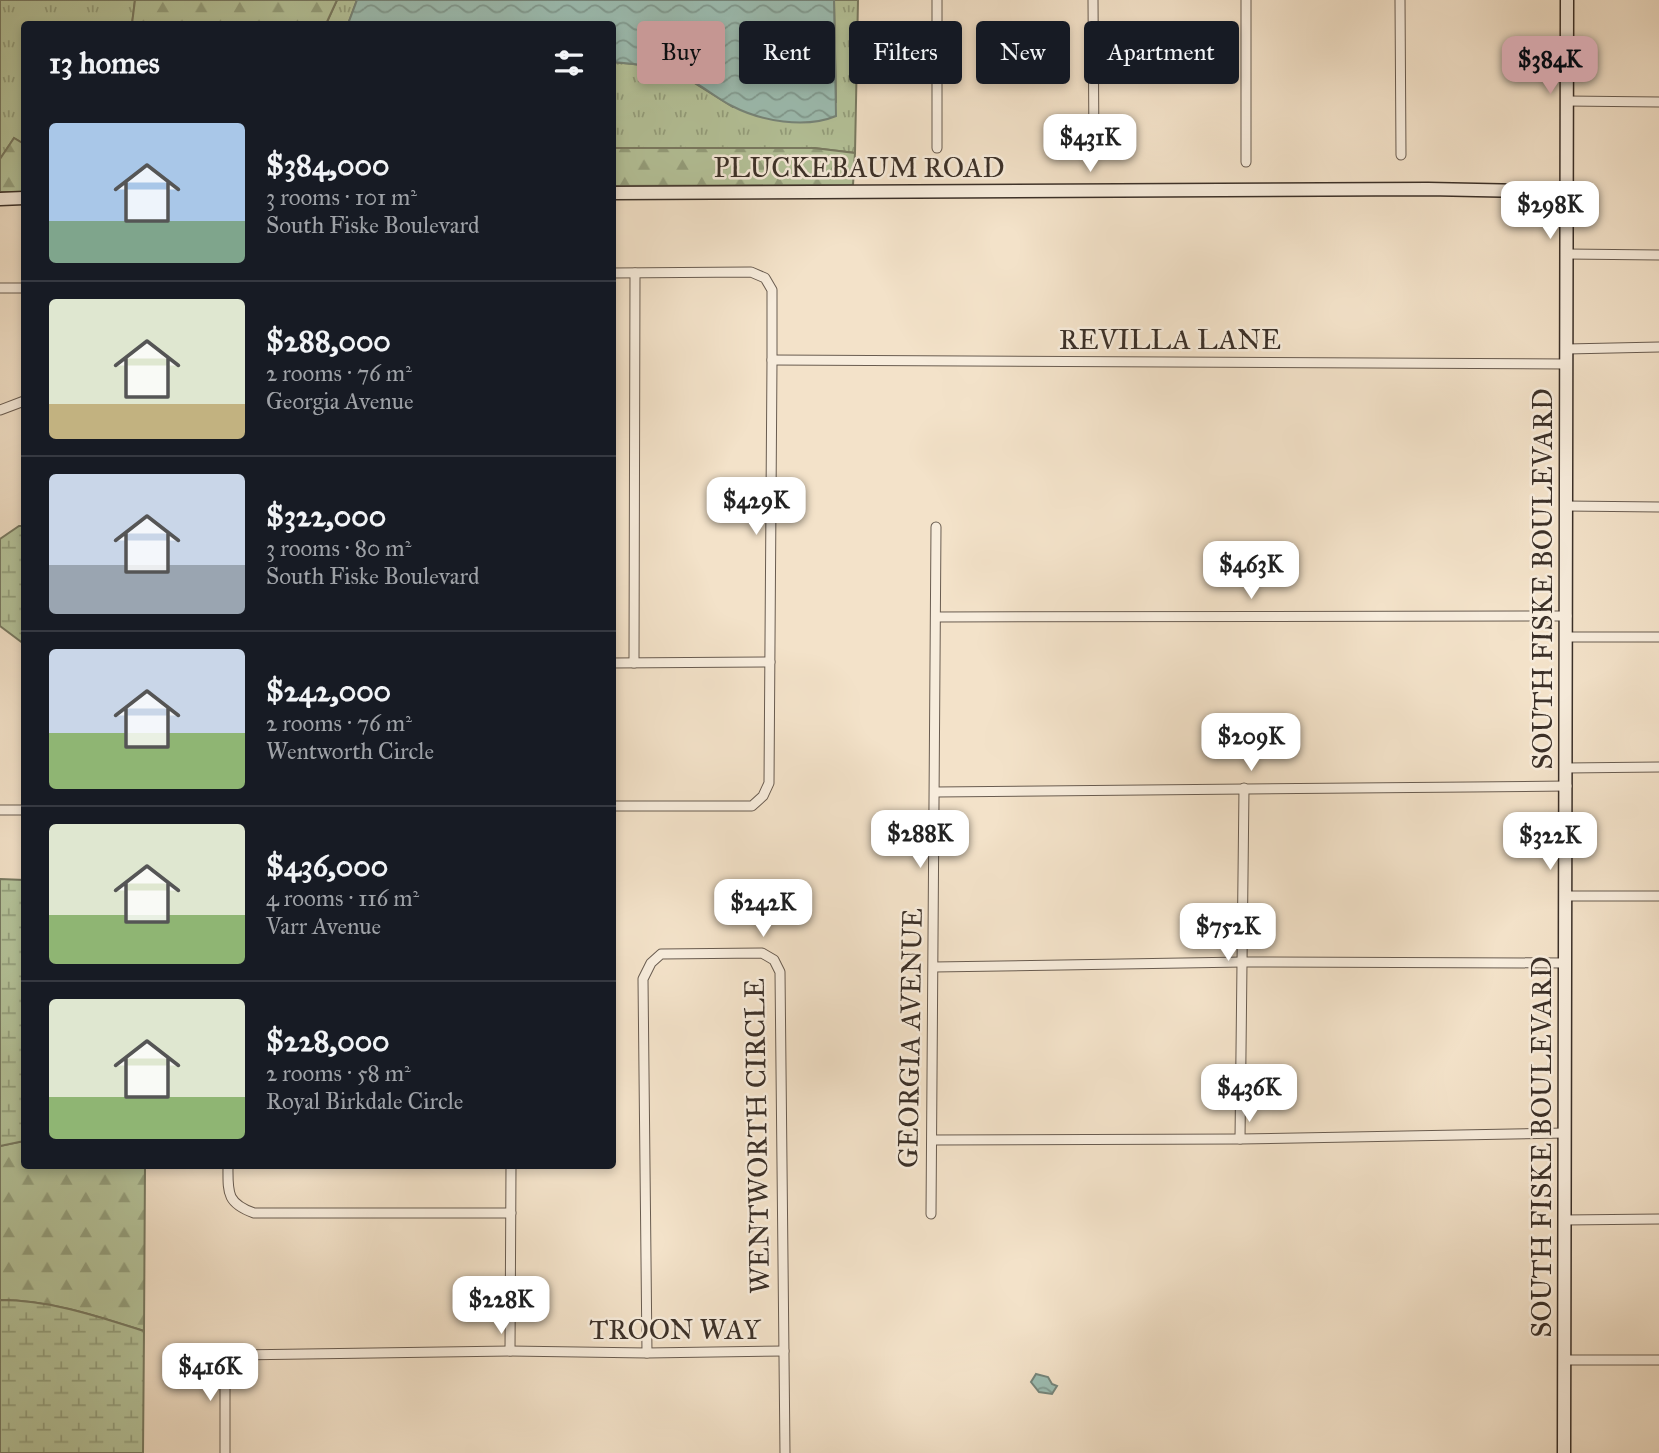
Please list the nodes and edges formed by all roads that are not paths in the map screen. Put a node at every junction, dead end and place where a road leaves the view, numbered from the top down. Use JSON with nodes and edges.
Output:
{"nodes":[{"id":1,"x":937,"y":0,"type":"edge"},
{"id":2,"x":1093,"y":0,"type":"edge"},
{"id":3,"x":1246,"y":0,"type":"edge"},
{"id":4,"x":1400,"y":0,"type":"edge"},
{"id":5,"x":1567,"y":0,"type":"edge"},
{"id":6,"x":1567,"y":101,"type":"junction"},
{"id":7,"x":1659,"y":102,"type":"edge"},
{"id":8,"x":937,"y":148,"type":"dead end"},
{"id":9,"x":1094,"y":149,"type":"dead end"},
{"id":10,"x":1401,"y":155,"type":"dead end"},
{"id":11,"x":1246,"y":162,"type":"dead end"},
{"id":12,"x":1567,"y":192,"type":"junction"},
{"id":13,"x":616,"y":193,"type":"edge"},
{"id":14,"x":21,"y":198,"type":"edge"},
{"id":15,"x":0,"y":199,"type":"edge"},
{"id":16,"x":1567,"y":254,"type":"junction"},
{"id":17,"x":1659,"y":255,"type":"edge"},
{"id":18,"x":616,"y":273,"type":"edge"},
{"id":19,"x":635,"y":273,"type":"junction"},
{"id":20,"x":0,"y":288,"type":"edge"},
{"id":21,"x":21,"y":288,"type":"edge"},
{"id":22,"x":1659,"y":347,"type":"edge"},
{"id":23,"x":1567,"y":349,"type":"junction"},
{"id":24,"x":772,"y":360,"type":"junction"},
{"id":25,"x":1567,"y":364,"type":"junction"},
{"id":26,"x":21,"y":402,"type":"edge"},
{"id":27,"x":0,"y":410,"type":"edge"},
{"id":28,"x":1566,"y":506,"type":"junction"},
{"id":29,"x":1659,"y":507,"type":"edge"},
{"id":30,"x":936,"y":527,"type":"dead end"},
{"id":31,"x":1567,"y":615,"type":"junction"},
{"id":32,"x":936,"y":617,"type":"junction"},
{"id":33,"x":1567,"y":637,"type":"junction"},
{"id":34,"x":1659,"y":637,"type":"edge"},
{"id":35,"x":770,"y":662,"type":"junction"},
{"id":36,"x":616,"y":663,"type":"edge"},
{"id":37,"x":634,"y":663,"type":"junction"},
{"id":38,"x":1659,"y":767,"type":"edge"},
{"id":39,"x":1567,"y":768,"type":"junction"},
{"id":40,"x":1567,"y":786,"type":"junction"},
{"id":41,"x":1244,"y":788,"type":"junction"},
{"id":42,"x":936,"y":792,"type":"junction"},
{"id":43,"x":616,"y":806,"type":"edge"},
{"id":44,"x":0,"y":810,"type":"edge"},
{"id":45,"x":21,"y":810,"type":"edge"},
{"id":46,"x":1566,"y":896,"type":"junction"},
{"id":47,"x":1659,"y":896,"type":"edge"},
{"id":48,"x":1243,"y":962,"type":"junction"},
{"id":49,"x":1565,"y":963,"type":"junction"},
{"id":50,"x":934,"y":967,"type":"junction"},
{"id":51,"x":1565,"y":1133,"type":"junction"},
{"id":52,"x":1240,"y":1139,"type":"junction"},
{"id":53,"x":933,"y":1140,"type":"junction"},
{"id":54,"x":228,"y":1169,"type":"edge"},
{"id":55,"x":511,"y":1169,"type":"edge"},
{"id":56,"x":511,"y":1213,"type":"junction"},
{"id":57,"x":931,"y":1214,"type":"dead end"},
{"id":58,"x":1659,"y":1219,"type":"edge"},
{"id":59,"x":1565,"y":1220,"type":"junction"},
{"id":60,"x":510,"y":1351,"type":"junction"},
{"id":61,"x":784,"y":1351,"type":"junction"},
{"id":62,"x":647,"y":1353,"type":"junction"},
{"id":63,"x":1566,"y":1360,"type":"junction"},
{"id":64,"x":1659,"y":1360,"type":"edge"},
{"id":65,"x":225,"y":1453,"type":"edge"},
{"id":66,"x":785,"y":1453,"type":"edge"},
{"id":67,"x":1564,"y":1453,"type":"edge"}],
"edges":[{"from":1,"to":8,"type":"street"},
{"from":2,"to":9,"type":"street"},
{"from":3,"to":11,"type":"street"},
{"from":4,"to":10,"type":"street"},
{"from":5,"to":6,"type":"main road","name":"SOUTH FISKE BOULEVARD"},
{"from":6,"to":7,"type":"street"},
{"from":6,"to":12,"type":"main road","name":"SOUTH FISKE BOULEVARD"},
{"from":12,"to":13,"type":"main road","name":"PLUCKEBAUM ROAD"},
{"from":12,"to":16,"type":"main road","name":"SOUTH FISKE BOULEVARD"},
{"from":14,"to":15,"type":"main road"},
{"from":16,"to":17,"type":"street"},
{"from":16,"to":23,"type":"main road","name":"SOUTH FISKE BOULEVARD"},
{"from":18,"to":19,"type":"street"},
{"from":19,"to":24,"type":"street"},
{"from":19,"to":37,"type":"street"},
{"from":20,"to":21,"type":"street"},
{"from":22,"to":23,"type":"street"},
{"from":23,"to":25,"type":"main road","name":"SOUTH FISKE BOULEVARD"},
{"from":24,"to":25,"type":"street","name":"REVILLA LANE"},
{"from":24,"to":35,"type":"street"},
{"from":25,"to":28,"type":"main road","name":"SOUTH FISKE BOULEVARD"},
{"from":26,"to":27,"type":"street"},
{"from":28,"to":29,"type":"street"},
{"from":28,"to":31,"type":"main road","name":"SOUTH FISKE BOULEVARD"},
{"from":30,"to":32,"type":"street","name":"GEORGIA AVENUE"},
{"from":31,"to":32,"type":"street"},
{"from":31,"to":33,"type":"main road","name":"SOUTH FISKE BOULEVARD"},
{"from":32,"to":42,"type":"street","name":"GEORGIA AVENUE"},
{"from":33,"to":34,"type":"street"},
{"from":33,"to":39,"type":"main road","name":"SOUTH FISKE BOULEVARD"},
{"from":35,"to":37,"type":"street"},
{"from":35,"to":43,"type":"street"},
{"from":36,"to":37,"type":"street"},
{"from":38,"to":39,"type":"street"},
{"from":39,"to":40,"type":"main road","name":"SOUTH FISKE BOULEVARD"},
{"from":40,"to":41,"type":"street"},
{"from":40,"to":46,"type":"main road","name":"SOUTH FISKE BOULEVARD"},
{"from":41,"to":42,"type":"street"},
{"from":41,"to":48,"type":"street"},
{"from":42,"to":50,"type":"street","name":"GEORGIA AVENUE"},
{"from":44,"to":45,"type":"street"},
{"from":46,"to":47,"type":"street"},
{"from":46,"to":49,"type":"main road","name":"SOUTH FISKE BOULEVARD"},
{"from":48,"to":49,"type":"street"},
{"from":48,"to":50,"type":"street"},
{"from":48,"to":52,"type":"street"},
{"from":49,"to":51,"type":"main road","name":"SOUTH FISKE BOULEVARD"},
{"from":50,"to":53,"type":"street","name":"GEORGIA AVENUE"},
{"from":51,"to":52,"type":"street"},
{"from":51,"to":59,"type":"main road","name":"SOUTH FISKE BOULEVARD"},
{"from":52,"to":53,"type":"street"},
{"from":53,"to":57,"type":"street","name":"GEORGIA AVENUE"},
{"from":54,"to":56,"type":"street"},
{"from":55,"to":56,"type":"street"},
{"from":56,"to":60,"type":"street"},
{"from":58,"to":59,"type":"street"},
{"from":59,"to":63,"type":"main road","name":"SOUTH FISKE BOULEVARD"},
{"from":60,"to":62,"type":"street","name":"TROON WAY"},
{"from":60,"to":65,"type":"street","name":"TROON WAY"},
{"from":61,"to":62,"type":"street","name":"TROON WAY"},
{"from":61,"to":62,"type":"street","name":"WENTWORTH CIRCLE"},
{"from":61,"to":66,"type":"street","name":"WENTWORTH CIRCLE"},
{"from":63,"to":64,"type":"street"},
{"from":63,"to":67,"type":"main road","name":"SOUTH FISKE BOULEVARD"}]}
